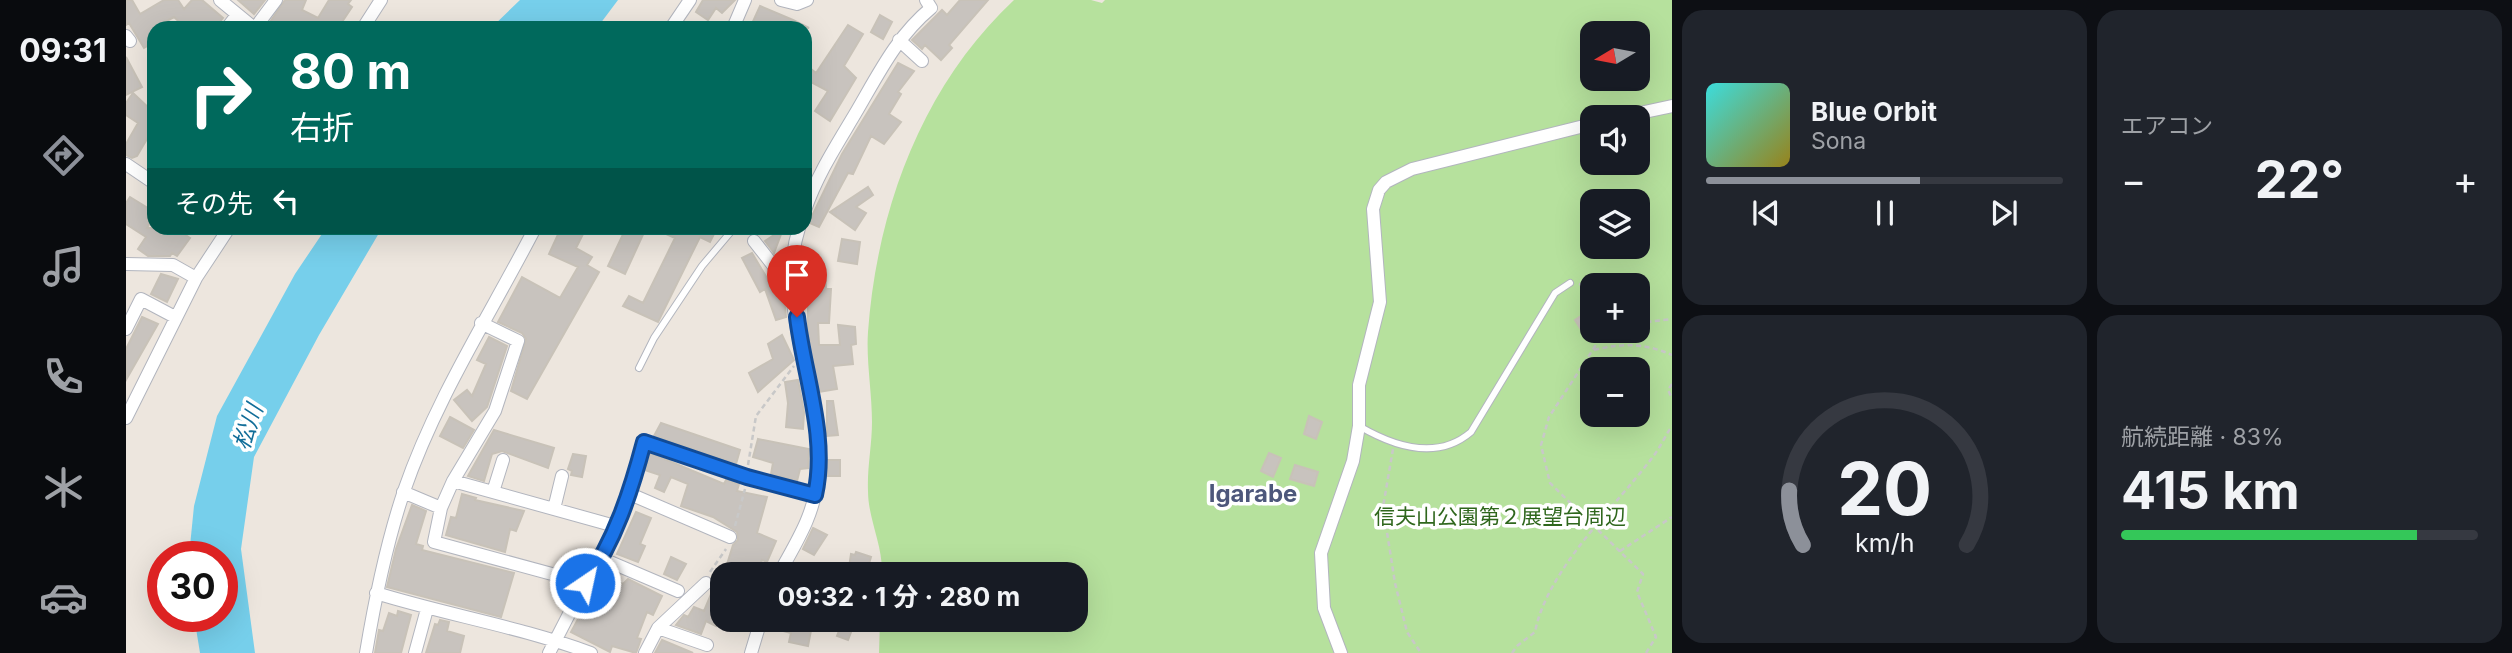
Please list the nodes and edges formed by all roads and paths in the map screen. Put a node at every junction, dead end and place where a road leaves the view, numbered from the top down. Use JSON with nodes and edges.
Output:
{"nodes":[{"id":1,"x":220,"y":0,"type":"edge"},
{"id":2,"x":276,"y":0,"type":"edge"},
{"id":3,"x":382,"y":0,"type":"edge"},
{"id":4,"x":690,"y":0,"type":"edge"},
{"id":5,"x":745,"y":0,"type":"edge"},
{"id":6,"x":781,"y":0,"type":"edge"},
{"id":7,"x":807,"y":0,"type":"edge"},
{"id":8,"x":943,"y":0,"type":"edge"},
{"id":9,"x":929,"y":4,"type":"edge"},
{"id":10,"x":237,"y":15,"type":"junction"},
{"id":11,"x":232,"y":21,"type":"edge"},
{"id":12,"x":245,"y":21,"type":"edge"},
{"id":13,"x":260,"y":21,"type":"edge"},
{"id":14,"x":368,"y":21,"type":"edge"},
{"id":15,"x":676,"y":21,"type":"edge"},
{"id":16,"x":736,"y":21,"type":"edge"},
{"id":17,"x":899,"y":40,"type":"junction"},
{"id":18,"x":922,"y":61,"type":"dead end"},
{"id":19,"x":1672,"y":106,"type":"edge"},
{"id":20,"x":1650,"y":111,"type":"edge"},
{"id":21,"x":1580,"y":127,"type":"edge"},
{"id":22,"x":126,"y":164,"type":"edge"},
{"id":23,"x":812,"y":176,"type":"edge"},
{"id":24,"x":147,"y":178,"type":"edge"},
{"id":25,"x":222,"y":235,"type":"edge"},
{"id":26,"x":531,"y":235,"type":"edge"},
{"id":27,"x":728,"y":235,"type":"edge"},
{"id":28,"x":797,"y":235,"type":"edge"},
{"id":29,"x":754,"y":241,"type":"dead end"},
{"id":30,"x":126,"y":264,"type":"edge"},
{"id":31,"x":196,"y":278,"type":"junction"},
{"id":32,"x":1570,"y":283,"type":"joint"},
{"id":33,"x":1580,"y":285,"type":"edge"},
{"id":34,"x":794,"y":292,"type":"junction"},
{"id":35,"x":175,"y":317,"type":"junction"},
{"id":36,"x":1672,"y":319,"type":"edge"},
{"id":37,"x":1650,"y":322,"type":"edge"},
{"id":38,"x":481,"y":323,"type":"junction"},
{"id":39,"x":126,"y":330,"type":"edge"},
{"id":40,"x":1598,"y":343,"type":"edge"},
{"id":41,"x":1594,"y":350,"type":"junction"},
{"id":42,"x":1672,"y":355,"type":"edge"},
{"id":43,"x":639,"y":368,"type":"dead end"},
{"id":44,"x":1672,"y":384,"type":"edge"},
{"id":45,"x":1672,"y":398,"type":"edge"},
{"id":46,"x":126,"y":418,"type":"edge"},
{"id":47,"x":1359,"y":426,"type":"junction"},
{"id":48,"x":1672,"y":426,"type":"edge"},
{"id":49,"x":1394,"y":442,"type":"junction"},
{"id":50,"x":503,"y":460,"type":"dead end"},
{"id":51,"x":562,"y":476,"type":"dead end"},
{"id":52,"x":453,"y":481,"type":"junction"},
{"id":53,"x":403,"y":492,"type":"junction"},
{"id":54,"x":494,"y":492,"type":"junction"},
{"id":55,"x":630,"y":495,"type":"junction"},
{"id":56,"x":815,"y":495,"type":"junction"},
{"id":57,"x":441,"y":508,"type":"junction"},
{"id":58,"x":554,"y":509,"type":"junction"},
{"id":59,"x":1672,"y":516,"type":"edge"},
{"id":60,"x":615,"y":526,"type":"junction"},
{"id":61,"x":730,"y":537,"type":"dead end"},
{"id":62,"x":1620,"y":551,"type":"junction"},
{"id":63,"x":603,"y":559,"type":"junction"},
{"id":64,"x":786,"y":562,"type":"edge"},
{"id":65,"x":585,"y":583,"type":"junction"},
{"id":66,"x":706,"y":583,"type":"dead end"},
{"id":67,"x":678,"y":591,"type":"dead end"},
{"id":68,"x":376,"y":593,"type":"junction"},
{"id":69,"x":427,"y":609,"type":"junction"},
{"id":70,"x":658,"y":628,"type":"junction"},
{"id":71,"x":757,"y":632,"type":"edge"},
{"id":72,"x":555,"y":639,"type":"junction"},
{"id":73,"x":707,"y":645,"type":"dead end"},
{"id":74,"x":366,"y":653,"type":"edge"},
{"id":75,"x":415,"y":653,"type":"edge"},
{"id":76,"x":549,"y":653,"type":"edge"},
{"id":77,"x":591,"y":653,"type":"edge"},
{"id":78,"x":645,"y":653,"type":"edge"},
{"id":79,"x":751,"y":653,"type":"edge"},
{"id":80,"x":1342,"y":653,"type":"edge"},
{"id":81,"x":1421,"y":653,"type":"edge"},
{"id":82,"x":1513,"y":653,"type":"edge"},
{"id":83,"x":1646,"y":653,"type":"edge"}],
"edges":[{"from":1,"to":10,"type":"street"},
{"from":2,"to":13,"type":"street"},
{"from":3,"to":14,"type":"street"},
{"from":4,"to":15,"type":"street"},
{"from":5,"to":16,"type":"street"},
{"from":6,"to":7,"type":"street"},
{"from":8,"to":9,"type":"street"},
{"from":9,"to":17,"type":"street"},
{"from":10,"to":11,"type":"street"},
{"from":10,"to":12,"type":"street"},
{"from":17,"to":18,"type":"street"},
{"from":17,"to":23,"type":"street"},
{"from":19,"to":20,"type":"street"},
{"from":21,"to":47,"type":"street"},
{"from":22,"to":24,"type":"street"},
{"from":25,"to":31,"type":"street"},
{"from":26,"to":38,"type":"street"},
{"from":27,"to":43,"type":"lane"},
{"from":28,"to":34,"type":"street"},
{"from":29,"to":34,"type":"street"},
{"from":30,"to":31,"type":"street"},
{"from":31,"to":35,"type":"street"},
{"from":32,"to":33,"type":"path"},
{"from":32,"to":49,"type":"lane"},
{"from":34,"to":56,"type":"street"},
{"from":35,"to":39,"type":"street"},
{"from":35,"to":46,"type":"street"},
{"from":36,"to":37,"type":"path"},
{"from":38,"to":52,"type":"street"},
{"from":38,"to":53,"type":"street"},
{"from":40,"to":41,"type":"path"},
{"from":41,"to":42,"type":"path"},
{"from":41,"to":62,"type":"path"},
{"from":44,"to":45,"type":"path"},
{"from":47,"to":49,"type":"lane"},
{"from":47,"to":80,"type":"street"},
{"from":48,"to":82,"type":"path"},
{"from":49,"to":81,"type":"path"},
{"from":50,"to":54,"type":"street"},
{"from":51,"to":58,"type":"street"},
{"from":52,"to":54,"type":"street"},
{"from":52,"to":57,"type":"street"},
{"from":53,"to":57,"type":"street"},
{"from":53,"to":68,"type":"street"},
{"from":54,"to":58,"type":"street"},
{"from":55,"to":56,"type":"street"},
{"from":55,"to":60,"type":"street"},
{"from":55,"to":61,"type":"street"},
{"from":56,"to":64,"type":"street"},
{"from":57,"to":65,"type":"street"},
{"from":58,"to":60,"type":"street"},
{"from":59,"to":62,"type":"path"},
{"from":60,"to":63,"type":"street"},
{"from":62,"to":83,"type":"path"},
{"from":63,"to":65,"type":"street"},
{"from":63,"to":67,"type":"street"},
{"from":65,"to":72,"type":"street"},
{"from":66,"to":70,"type":"street"},
{"from":68,"to":69,"type":"street"},
{"from":68,"to":74,"type":"street"},
{"from":69,"to":72,"type":"street"},
{"from":69,"to":75,"type":"street"},
{"from":70,"to":73,"type":"street"},
{"from":70,"to":78,"type":"street"},
{"from":71,"to":79,"type":"street"},
{"from":72,"to":76,"type":"street"},
{"from":72,"to":77,"type":"street"}]}
